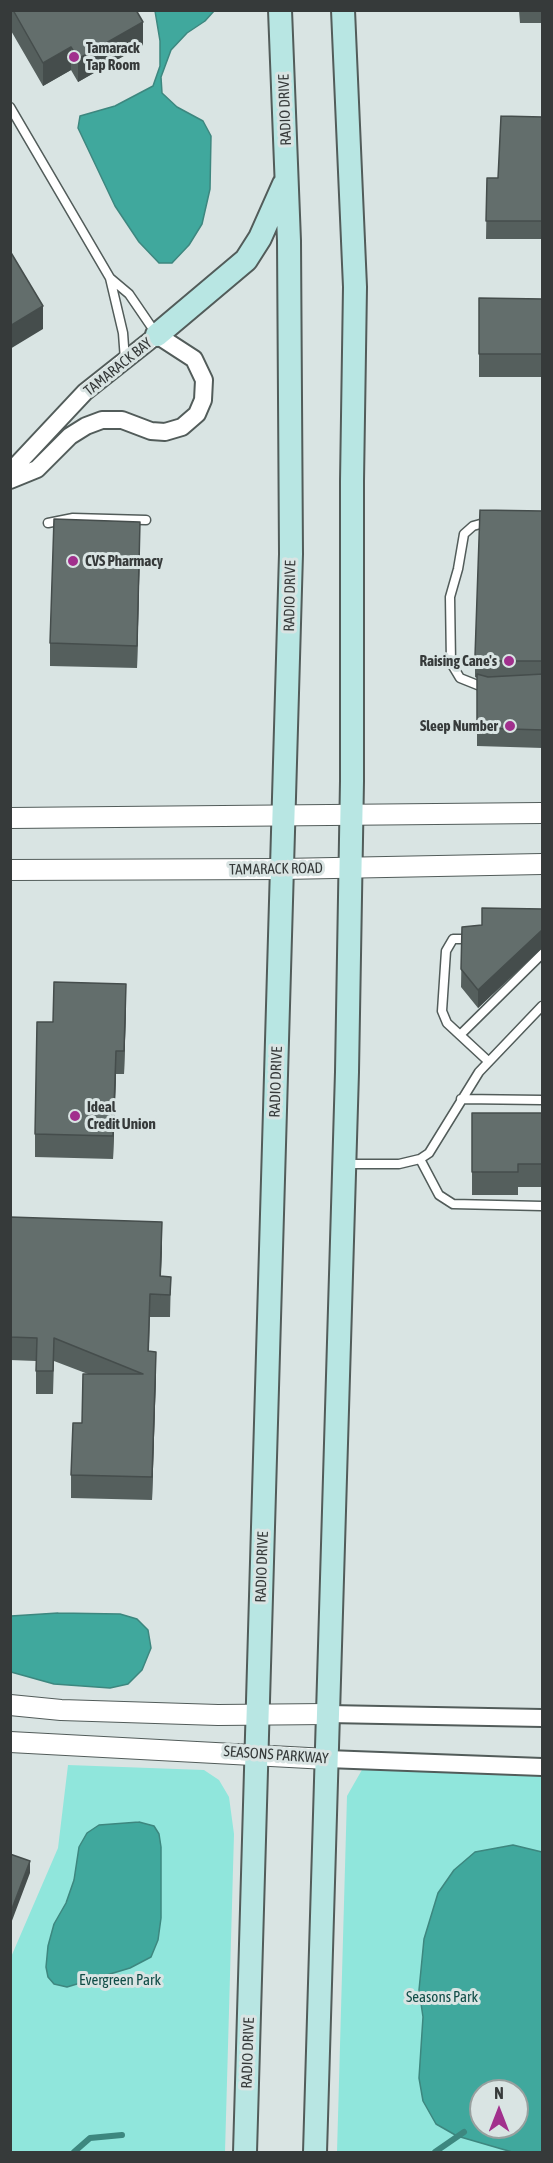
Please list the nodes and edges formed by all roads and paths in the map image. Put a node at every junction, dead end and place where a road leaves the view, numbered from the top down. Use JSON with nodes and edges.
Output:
{"nodes":[{"id":1,"x":280,"y":10,"type":"edge"},
{"id":2,"x":343,"y":10,"type":"edge"},
{"id":3,"x":10,"y":107,"type":"edge"},
{"id":4,"x":287,"y":177,"type":"junction"},
{"id":5,"x":110,"y":279,"type":"junction"},
{"id":6,"x":157,"y":335,"type":"junction"},
{"id":7,"x":125,"y":360,"type":"junction"},
{"id":8,"x":10,"y":472,"type":"edge"},
{"id":9,"x":10,"y":480,"type":"edge"},
{"id":10,"x":146,"y":520,"type":"dead end"},
{"id":11,"x":502,"y":521,"type":"edge"},
{"id":12,"x":48,"y":523,"type":"dead end"},
{"id":13,"x":498,"y":689,"type":"edge"},
{"id":14,"x":543,"y":813,"type":"edge"},
{"id":15,"x":352,"y":815,"type":"junction"},
{"id":16,"x":284,"y":816,"type":"junction"},
{"id":17,"x":10,"y":818,"type":"edge"},
{"id":18,"x":543,"y":864,"type":"edge"},
{"id":19,"x":351,"y":868,"type":"junction"},
{"id":20,"x":10,"y":870,"type":"edge"},
{"id":21,"x":282,"y":870,"type":"junction"},
{"id":22,"x":474,"y":938,"type":"edge"},
{"id":23,"x":543,"y":954,"type":"edge"},
{"id":24,"x":543,"y":1006,"type":"edge"},
{"id":25,"x":460,"y":1035,"type":"junction"},
{"id":26,"x":488,"y":1061,"type":"junction"},
{"id":27,"x":461,"y":1099,"type":"junction"},
{"id":28,"x":543,"y":1100,"type":"edge"},
{"id":29,"x":420,"y":1159,"type":"junction"},
{"id":30,"x":344,"y":1164,"type":"junction"},
{"id":31,"x":543,"y":1206,"type":"edge"},
{"id":32,"x":10,"y":1705,"type":"edge"},
{"id":33,"x":328,"y":1714,"type":"junction"},
{"id":34,"x":257,"y":1715,"type":"junction"},
{"id":35,"x":543,"y":1718,"type":"edge"},
{"id":36,"x":10,"y":1742,"type":"edge"},
{"id":37,"x":256,"y":1754,"type":"junction"},
{"id":38,"x":327,"y":1759,"type":"junction"},
{"id":39,"x":543,"y":1767,"type":"edge"},
{"id":40,"x":245,"y":2152,"type":"edge"},
{"id":41,"x":315,"y":2152,"type":"edge"}],
"edges":[{"from":1,"to":4,"type":"main road","name":"RADIO DRIVE"},
{"from":2,"to":15,"type":"main road"},
{"from":3,"to":5,"type":"lane"},
{"from":4,"to":6,"type":"main road"},
{"from":4,"to":16,"type":"main road","name":"RADIO DRIVE"},
{"from":5,"to":6,"type":"lane"},
{"from":5,"to":7,"type":"lane"},
{"from":6,"to":7,"type":"street","name":"TAMARACK BAY"},
{"from":6,"to":9,"type":"street","name":"TAMARACK BAY"},
{"from":7,"to":8,"type":"street","name":"TAMARACK BAY"},
{"from":10,"to":12,"type":"lane"},
{"from":11,"to":13,"type":"lane"},
{"from":14,"to":15,"type":"street"},
{"from":15,"to":16,"type":"street"},
{"from":15,"to":19,"type":"main road"},
{"from":16,"to":17,"type":"street"},
{"from":16,"to":21,"type":"main road","name":"RADIO DRIVE"},
{"from":18,"to":19,"type":"street","name":"TAMARACK ROAD"},
{"from":19,"to":21,"type":"street","name":"TAMARACK ROAD"},
{"from":19,"to":30,"type":"main road"},
{"from":20,"to":21,"type":"street","name":"TAMARACK ROAD"},
{"from":21,"to":34,"type":"main road","name":"RADIO DRIVE"},
{"from":22,"to":25,"type":"lane"},
{"from":23,"to":25,"type":"lane"},
{"from":24,"to":26,"type":"lane"},
{"from":25,"to":26,"type":"lane"},
{"from":26,"to":27,"type":"lane"},
{"from":27,"to":28,"type":"lane"},
{"from":27,"to":29,"type":"lane"},
{"from":29,"to":30,"type":"lane"},
{"from":29,"to":31,"type":"lane"},
{"from":30,"to":33,"type":"main road"},
{"from":32,"to":34,"type":"street"},
{"from":33,"to":34,"type":"street"},
{"from":33,"to":35,"type":"street"},
{"from":33,"to":38,"type":"main road"},
{"from":34,"to":37,"type":"main road","name":"RADIO DRIVE"},
{"from":36,"to":37,"type":"street","name":"SEASONS PARKWAY"},
{"from":37,"to":38,"type":"street","name":"SEASONS PARKWAY"},
{"from":37,"to":40,"type":"main road","name":"RADIO DRIVE"},
{"from":38,"to":39,"type":"street","name":"SEASONS PARKWAY"},
{"from":38,"to":41,"type":"main road"}]}
